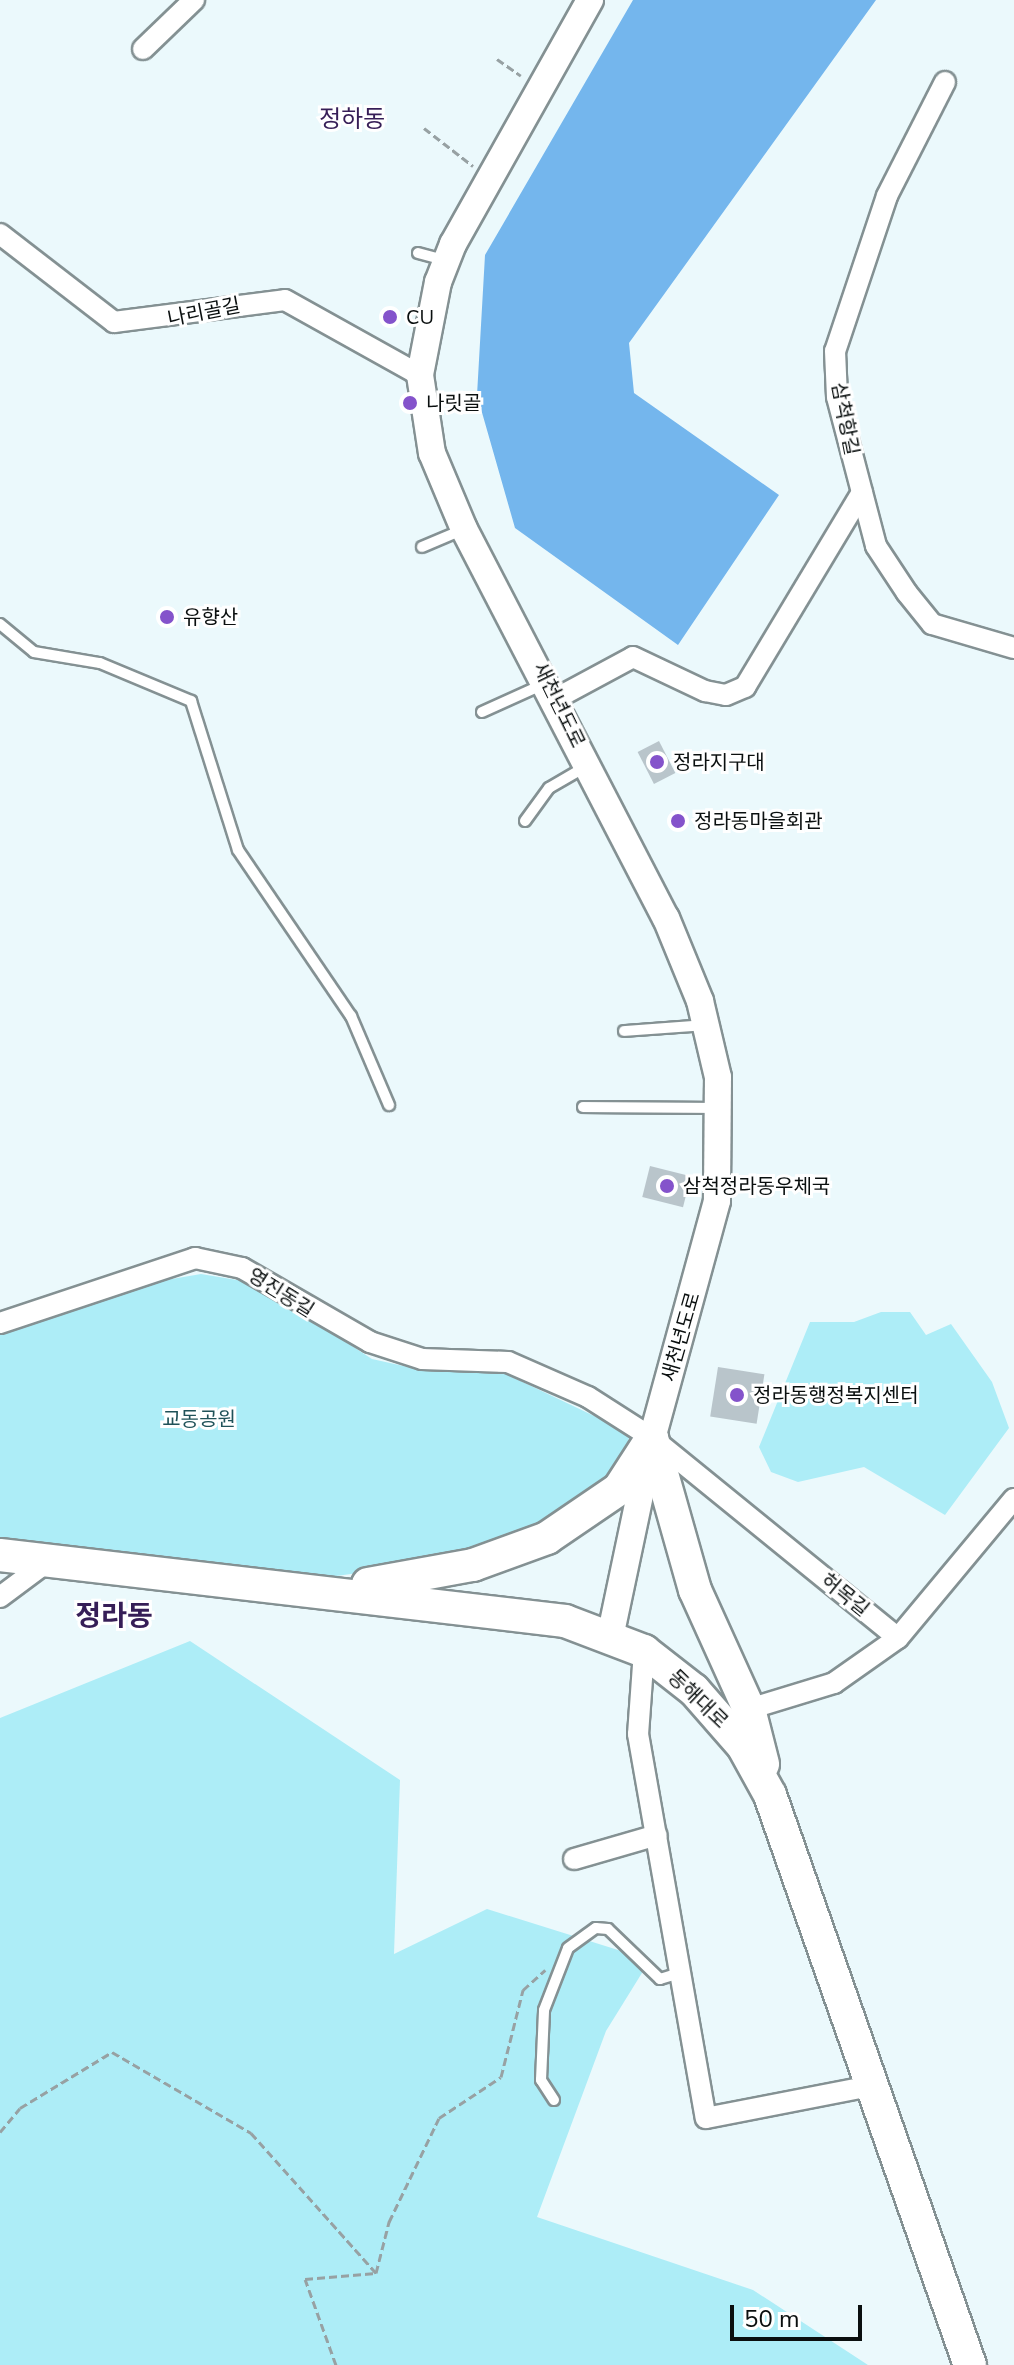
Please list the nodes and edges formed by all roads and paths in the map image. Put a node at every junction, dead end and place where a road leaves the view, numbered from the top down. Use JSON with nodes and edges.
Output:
{"nodes":[{"id":1,"x":194,"y":0,"type":"edge"},
{"id":2,"x":590,"y":0,"type":"edge"},
{"id":3,"x":143,"y":49,"type":"dead end"},
{"id":4,"x":497,"y":59,"type":"dead end"},
{"id":5,"x":945,"y":82,"type":"dead end"},
{"id":6,"x":538,"y":87,"type":"junction"},
{"id":7,"x":424,"y":128,"type":"dead end"},
{"id":8,"x":488,"y":178,"type":"junction"},
{"id":9,"x":0,"y":234,"type":"edge"},
{"id":10,"x":418,"y":253,"type":"dead end"},
{"id":11,"x":446,"y":261,"type":"junction"},
{"id":12,"x":420,"y":375,"type":"junction"},
{"id":13,"x":862,"y":492,"type":"junction"},
{"id":14,"x":464,"y":529,"type":"junction"},
{"id":15,"x":422,"y":547,"type":"dead end"},
{"id":16,"x":0,"y":624,"type":"edge"},
{"id":17,"x":1014,"y":648,"type":"edge"},
{"id":18,"x":554,"y":690,"type":"junction"},
{"id":19,"x":482,"y":712,"type":"dead end"},
{"id":20,"x":589,"y":766,"type":"junction"},
{"id":21,"x":525,"y":821,"type":"dead end"},
{"id":22,"x":707,"y":1025,"type":"junction"},
{"id":23,"x":624,"y":1031,"type":"dead end"},
{"id":24,"x":389,"y":1105,"type":"dead end"},
{"id":25,"x":583,"y":1107,"type":"dead end"},
{"id":26,"x":722,"y":1108,"type":"junction"},
{"id":27,"x":0,"y":1323,"type":"edge"},
{"id":28,"x":652,"y":1438,"type":"junction"},
{"id":29,"x":1014,"y":1499,"type":"edge"},
{"id":30,"x":0,"y":1555,"type":"edge"},
{"id":31,"x":51,"y":1559,"type":"junction"},
{"id":32,"x":312,"y":1591,"type":"junction"},
{"id":33,"x":0,"y":1597,"type":"edge"},
{"id":34,"x":610,"y":1637,"type":"junction"},
{"id":35,"x":898,"y":1638,"type":"junction"},
{"id":36,"x":644,"y":1651,"type":"junction"},
{"id":37,"x":749,"y":1709,"type":"junction"},
{"id":38,"x":770,"y":1795,"type":"junction"},
{"id":39,"x":657,"y":1835,"type":"junction"},
{"id":40,"x":574,"y":1859,"type":"dead end"},
{"id":41,"x":558,"y":1965,"type":"junction"},
{"id":42,"x":683,"y":1972,"type":"junction"},
{"id":43,"x":871,"y":2086,"type":"junction"},
{"id":44,"x":554,"y":2100,"type":"dead end"},
{"id":45,"x":0,"y":2132,"type":"edge"},
{"id":46,"x":376,"y":2273,"type":"junction"},
{"id":47,"x":336,"y":2365,"type":"edge"},
{"id":48,"x":970,"y":2365,"type":"edge"}],
"edges":[{"from":1,"to":3,"type":"street"},
{"from":2,"to":6,"type":"street","name":"새천년도로"},
{"from":4,"to":6,"type":"path"},
{"from":5,"to":13,"type":"street","name":"삼척항길"},
{"from":6,"to":8,"type":"street","name":"새천년도로"},
{"from":7,"to":8,"type":"path"},
{"from":8,"to":11,"type":"street","name":"새천년도로"},
{"from":9,"to":12,"type":"street","name":"나리골길"},
{"from":10,"to":11,"type":"lane"},
{"from":11,"to":12,"type":"street","name":"새천년도로"},
{"from":12,"to":14,"type":"street","name":"새천년도로"},
{"from":13,"to":17,"type":"street","name":"삼척항길"},
{"from":13,"to":18,"type":"street"},
{"from":14,"to":15,"type":"lane"},
{"from":14,"to":18,"type":"street","name":"새천년도로"},
{"from":16,"to":24,"type":"lane"},
{"from":18,"to":19,"type":"lane"},
{"from":18,"to":20,"type":"street","name":"새천년도로"},
{"from":20,"to":21,"type":"lane"},
{"from":20,"to":22,"type":"street","name":"새천년도로"},
{"from":22,"to":23,"type":"lane"},
{"from":22,"to":26,"type":"street","name":"새천년도로"},
{"from":25,"to":26,"type":"lane"},
{"from":26,"to":28,"type":"street","name":"새천년도로"},
{"from":27,"to":28,"type":"street","name":"영진동길"},
{"from":28,"to":32,"type":"main road"},
{"from":28,"to":34,"type":"street","name":"새천년도로"},
{"from":28,"to":35,"type":"street","name":"허목길"},
{"from":28,"to":37,"type":"main road"},
{"from":29,"to":35,"type":"street"},
{"from":30,"to":31,"type":"main road","name":"동해대로"},
{"from":31,"to":32,"type":"main road","name":"동해대로"},
{"from":31,"to":33,"type":"street"},
{"from":32,"to":34,"type":"main road","name":"동해대로"},
{"from":34,"to":36,"type":"main road","name":"동해대로"},
{"from":35,"to":37,"type":"street"},
{"from":36,"to":38,"type":"main road","name":"동해대로"},
{"from":36,"to":39,"type":"street"},
{"from":37,"to":38,"type":"main road"},
{"from":38,"to":43,"type":"main road","name":"동해대로"},
{"from":39,"to":40,"type":"street"},
{"from":39,"to":42,"type":"street"},
{"from":41,"to":42,"type":"lane"},
{"from":41,"to":44,"type":"lane"},
{"from":41,"to":46,"type":"path"},
{"from":42,"to":43,"type":"street"},
{"from":43,"to":48,"type":"main road","name":"동해대로"},
{"from":45,"to":46,"type":"path"},
{"from":46,"to":47,"type":"path"}]}
